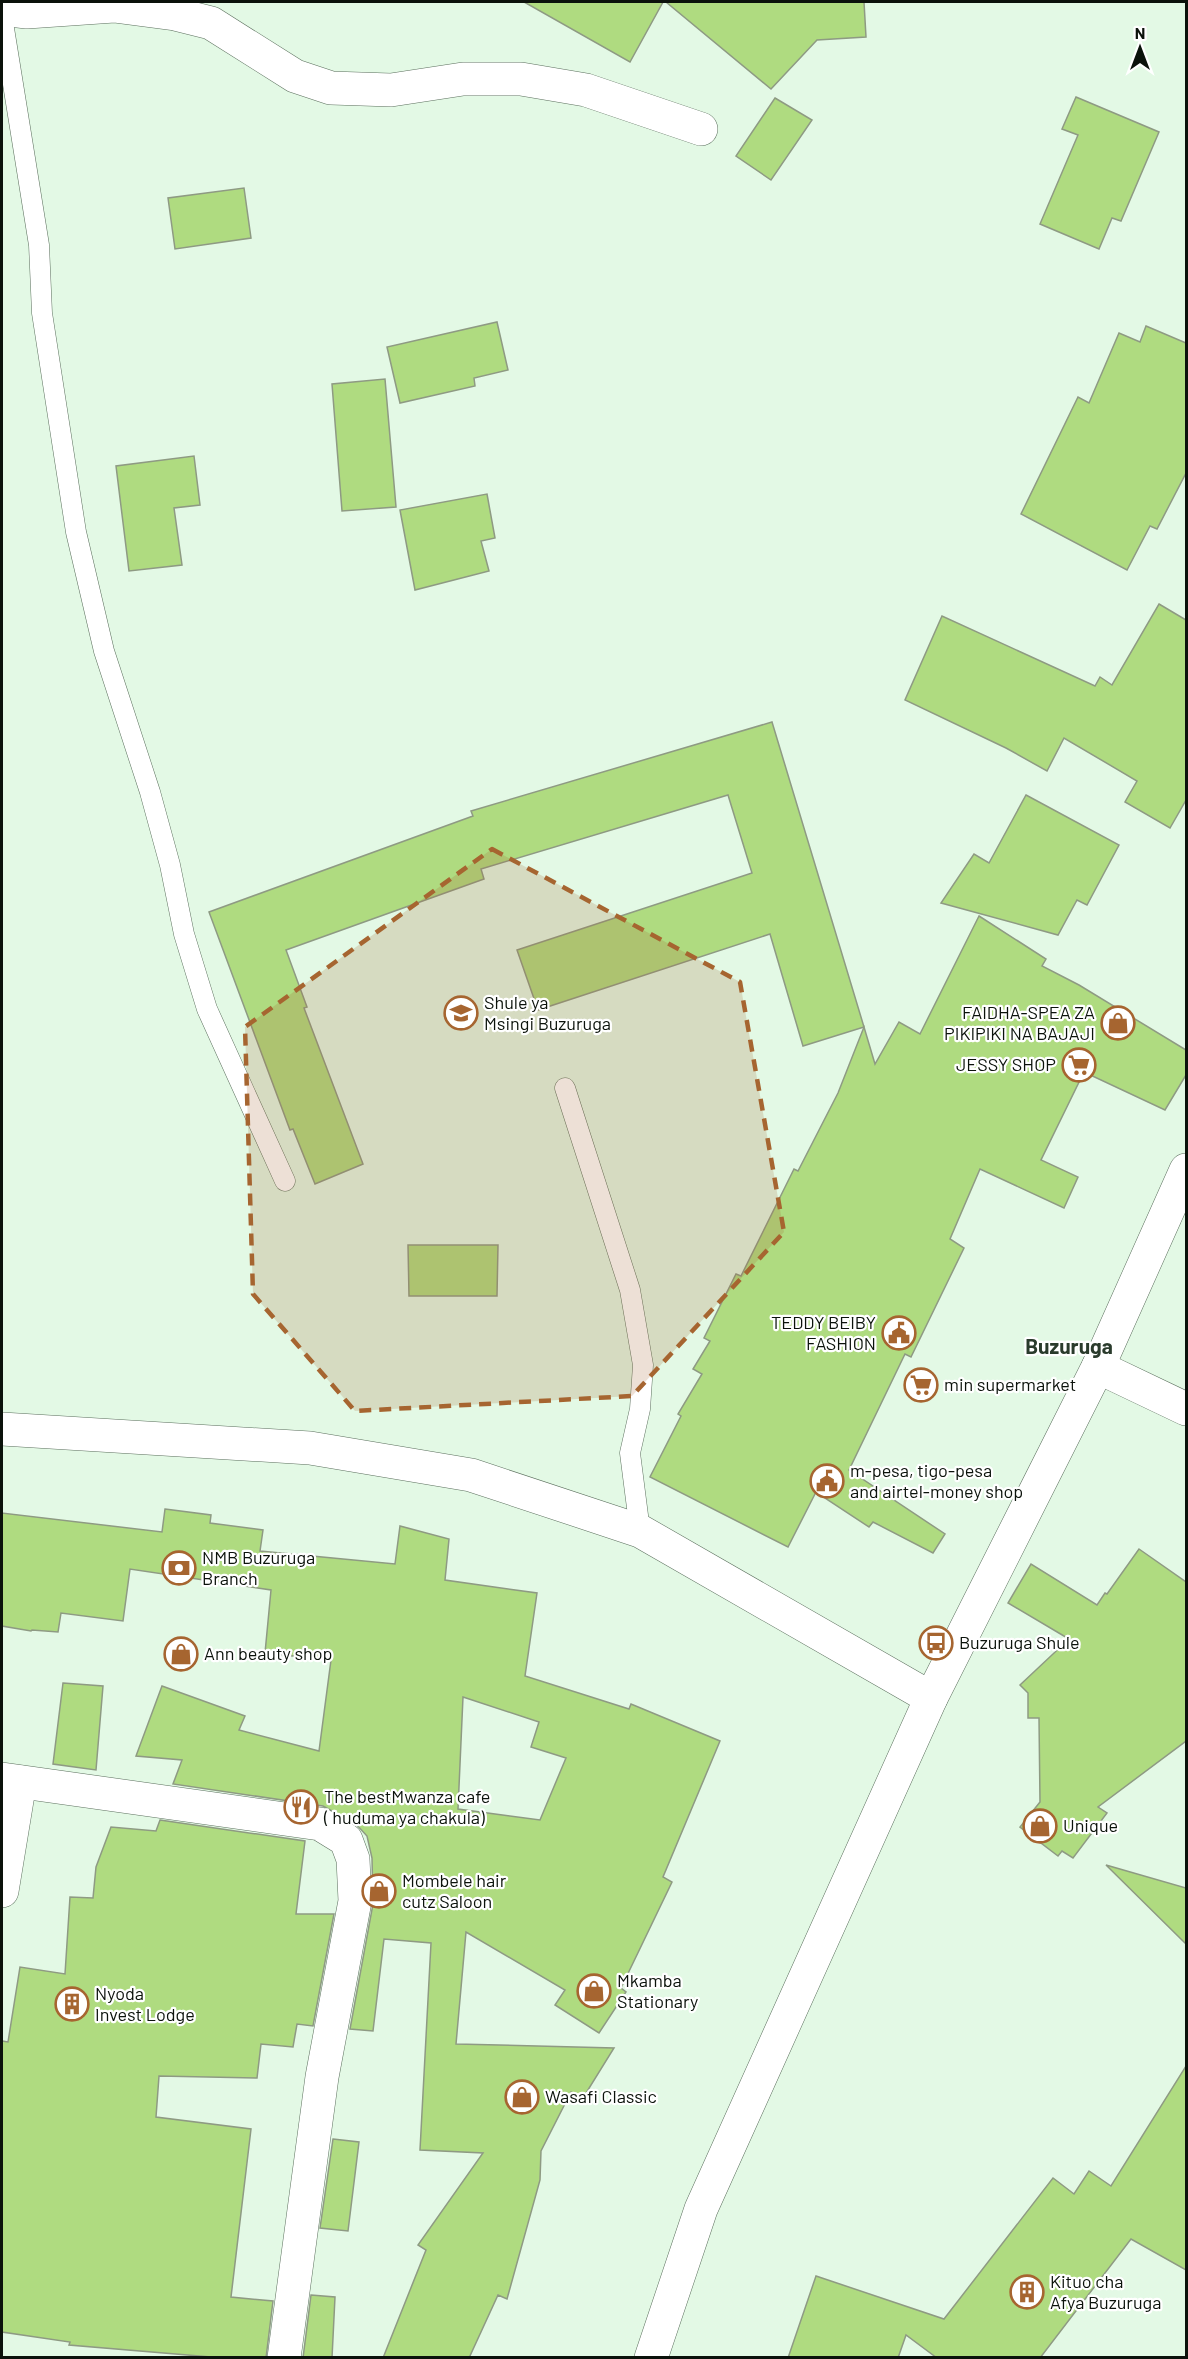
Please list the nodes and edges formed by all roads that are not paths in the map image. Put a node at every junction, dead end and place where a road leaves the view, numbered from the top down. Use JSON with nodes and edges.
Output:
{"nodes":[{"id":1,"x":2,"y":9,"type":"edge"},
{"id":2,"x":2,"y":16,"type":"edge"},
{"id":3,"x":701,"y":129,"type":"dead end"},
{"id":4,"x":565,"y":1088,"type":"dead end"},
{"id":5,"x":1186,"y":1170,"type":"edge"},
{"id":6,"x":285,"y":1181,"type":"dead end"},
{"id":7,"x":1098,"y":1367,"type":"junction"},
{"id":8,"x":1186,"y":1409,"type":"edge"},
{"id":9,"x":2,"y":1429,"type":"edge"},
{"id":10,"x":640,"y":1531,"type":"junction"},
{"id":11,"x":931,"y":1698,"type":"junction"},
{"id":12,"x":11,"y":1780,"type":"edge"},
{"id":13,"x":2,"y":1892,"type":"edge"},
{"id":14,"x":284,"y":2358,"type":"edge"},
{"id":15,"x":651,"y":2358,"type":"edge"}],
"edges":[{"from":1,"to":3,"type":"street"},
{"from":2,"to":6,"type":"lane"},
{"from":4,"to":10,"type":"lane"},
{"from":5,"to":7,"type":"street"},
{"from":7,"to":8,"type":"street"},
{"from":7,"to":11,"type":"street"},
{"from":9,"to":10,"type":"street"},
{"from":10,"to":11,"type":"street"},
{"from":11,"to":15,"type":"street"},
{"from":12,"to":13,"type":"street"},
{"from":12,"to":14,"type":"street"}]}
